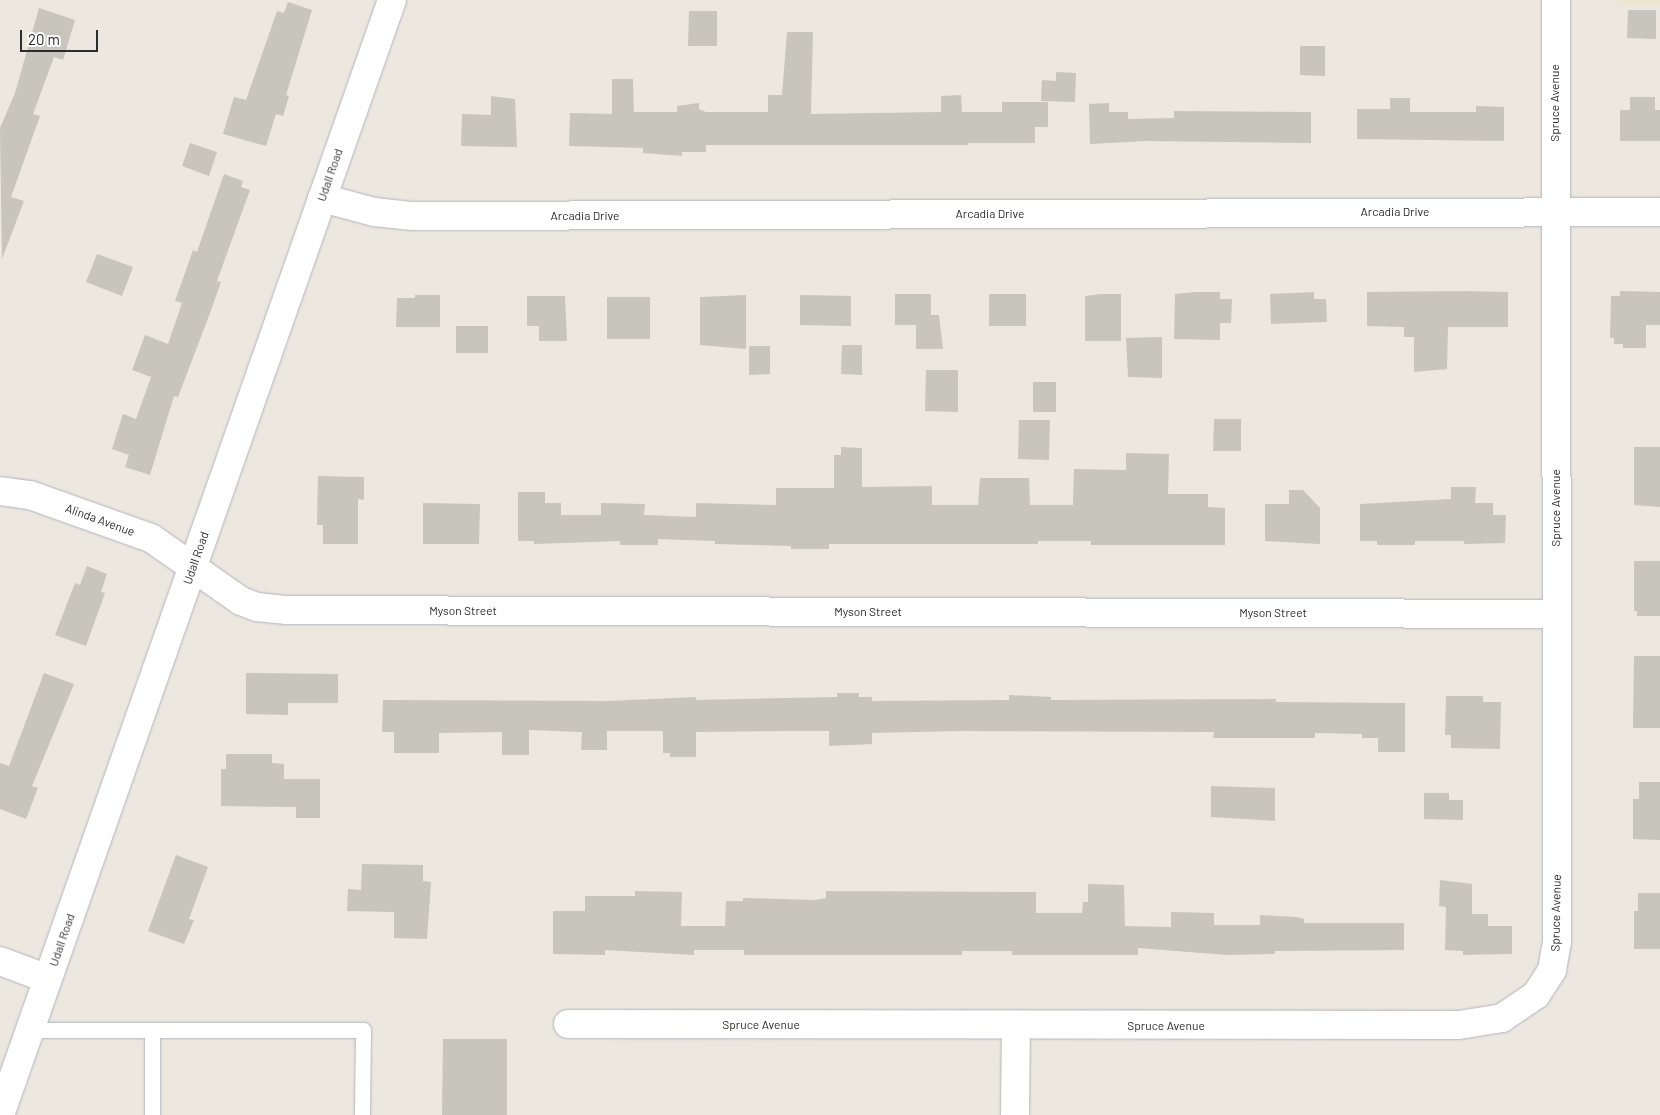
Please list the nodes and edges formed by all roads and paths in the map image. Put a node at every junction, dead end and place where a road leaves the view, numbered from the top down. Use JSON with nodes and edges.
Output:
{"nodes":[{"id":1,"x":392,"y":0,"type":"edge"},
{"id":2,"x":1556,"y":0,"type":"edge"},
{"id":3,"x":322,"y":198,"type":"junction"},
{"id":4,"x":1556,"y":212,"type":"junction"},
{"id":5,"x":1660,"y":212,"type":"edge"},
{"id":6,"x":0,"y":490,"type":"edge"},
{"id":7,"x":193,"y":568,"type":"junction"},
{"id":8,"x":1555,"y":614,"type":"junction"},
{"id":9,"x":0,"y":961,"type":"edge"},
{"id":10,"x":48,"y":979,"type":"junction"},
{"id":11,"x":568,"y":1024,"type":"dead end"},
{"id":12,"x":1016,"y":1026,"type":"junction"},
{"id":13,"x":30,"y":1030,"type":"junction"},
{"id":14,"x":152,"y":1031,"type":"junction"},
{"id":15,"x":0,"y":1115,"type":"edge"},
{"id":16,"x":152,"y":1115,"type":"edge"},
{"id":17,"x":362,"y":1115,"type":"edge"},
{"id":18,"x":1015,"y":1115,"type":"edge"}],
"edges":[{"from":1,"to":3,"type":"street","name":"Udall Road"},
{"from":2,"to":4,"type":"street","name":"Spruce Avenue"},
{"from":3,"to":4,"type":"street","name":"Arcadia Drive"},
{"from":3,"to":7,"type":"street","name":"Udall Road"},
{"from":4,"to":5,"type":"street","name":"Arcadia Drive"},
{"from":4,"to":8,"type":"street","name":"Spruce Avenue"},
{"from":6,"to":7,"type":"street","name":"Alinda Avenue"},
{"from":7,"to":8,"type":"street","name":"Myson Street"},
{"from":7,"to":10,"type":"street","name":"Udall Road"},
{"from":8,"to":12,"type":"street","name":"Spruce Avenue"},
{"from":9,"to":10,"type":"street"},
{"from":10,"to":13,"type":"street","name":"Udall Road"},
{"from":11,"to":12,"type":"street","name":"Spruce Avenue"},
{"from":12,"to":18,"type":"street"},
{"from":13,"to":14,"type":"lane"},
{"from":13,"to":15,"type":"street","name":"Udall Road"},
{"from":14,"to":16,"type":"lane"},
{"from":14,"to":17,"type":"lane"}]}
